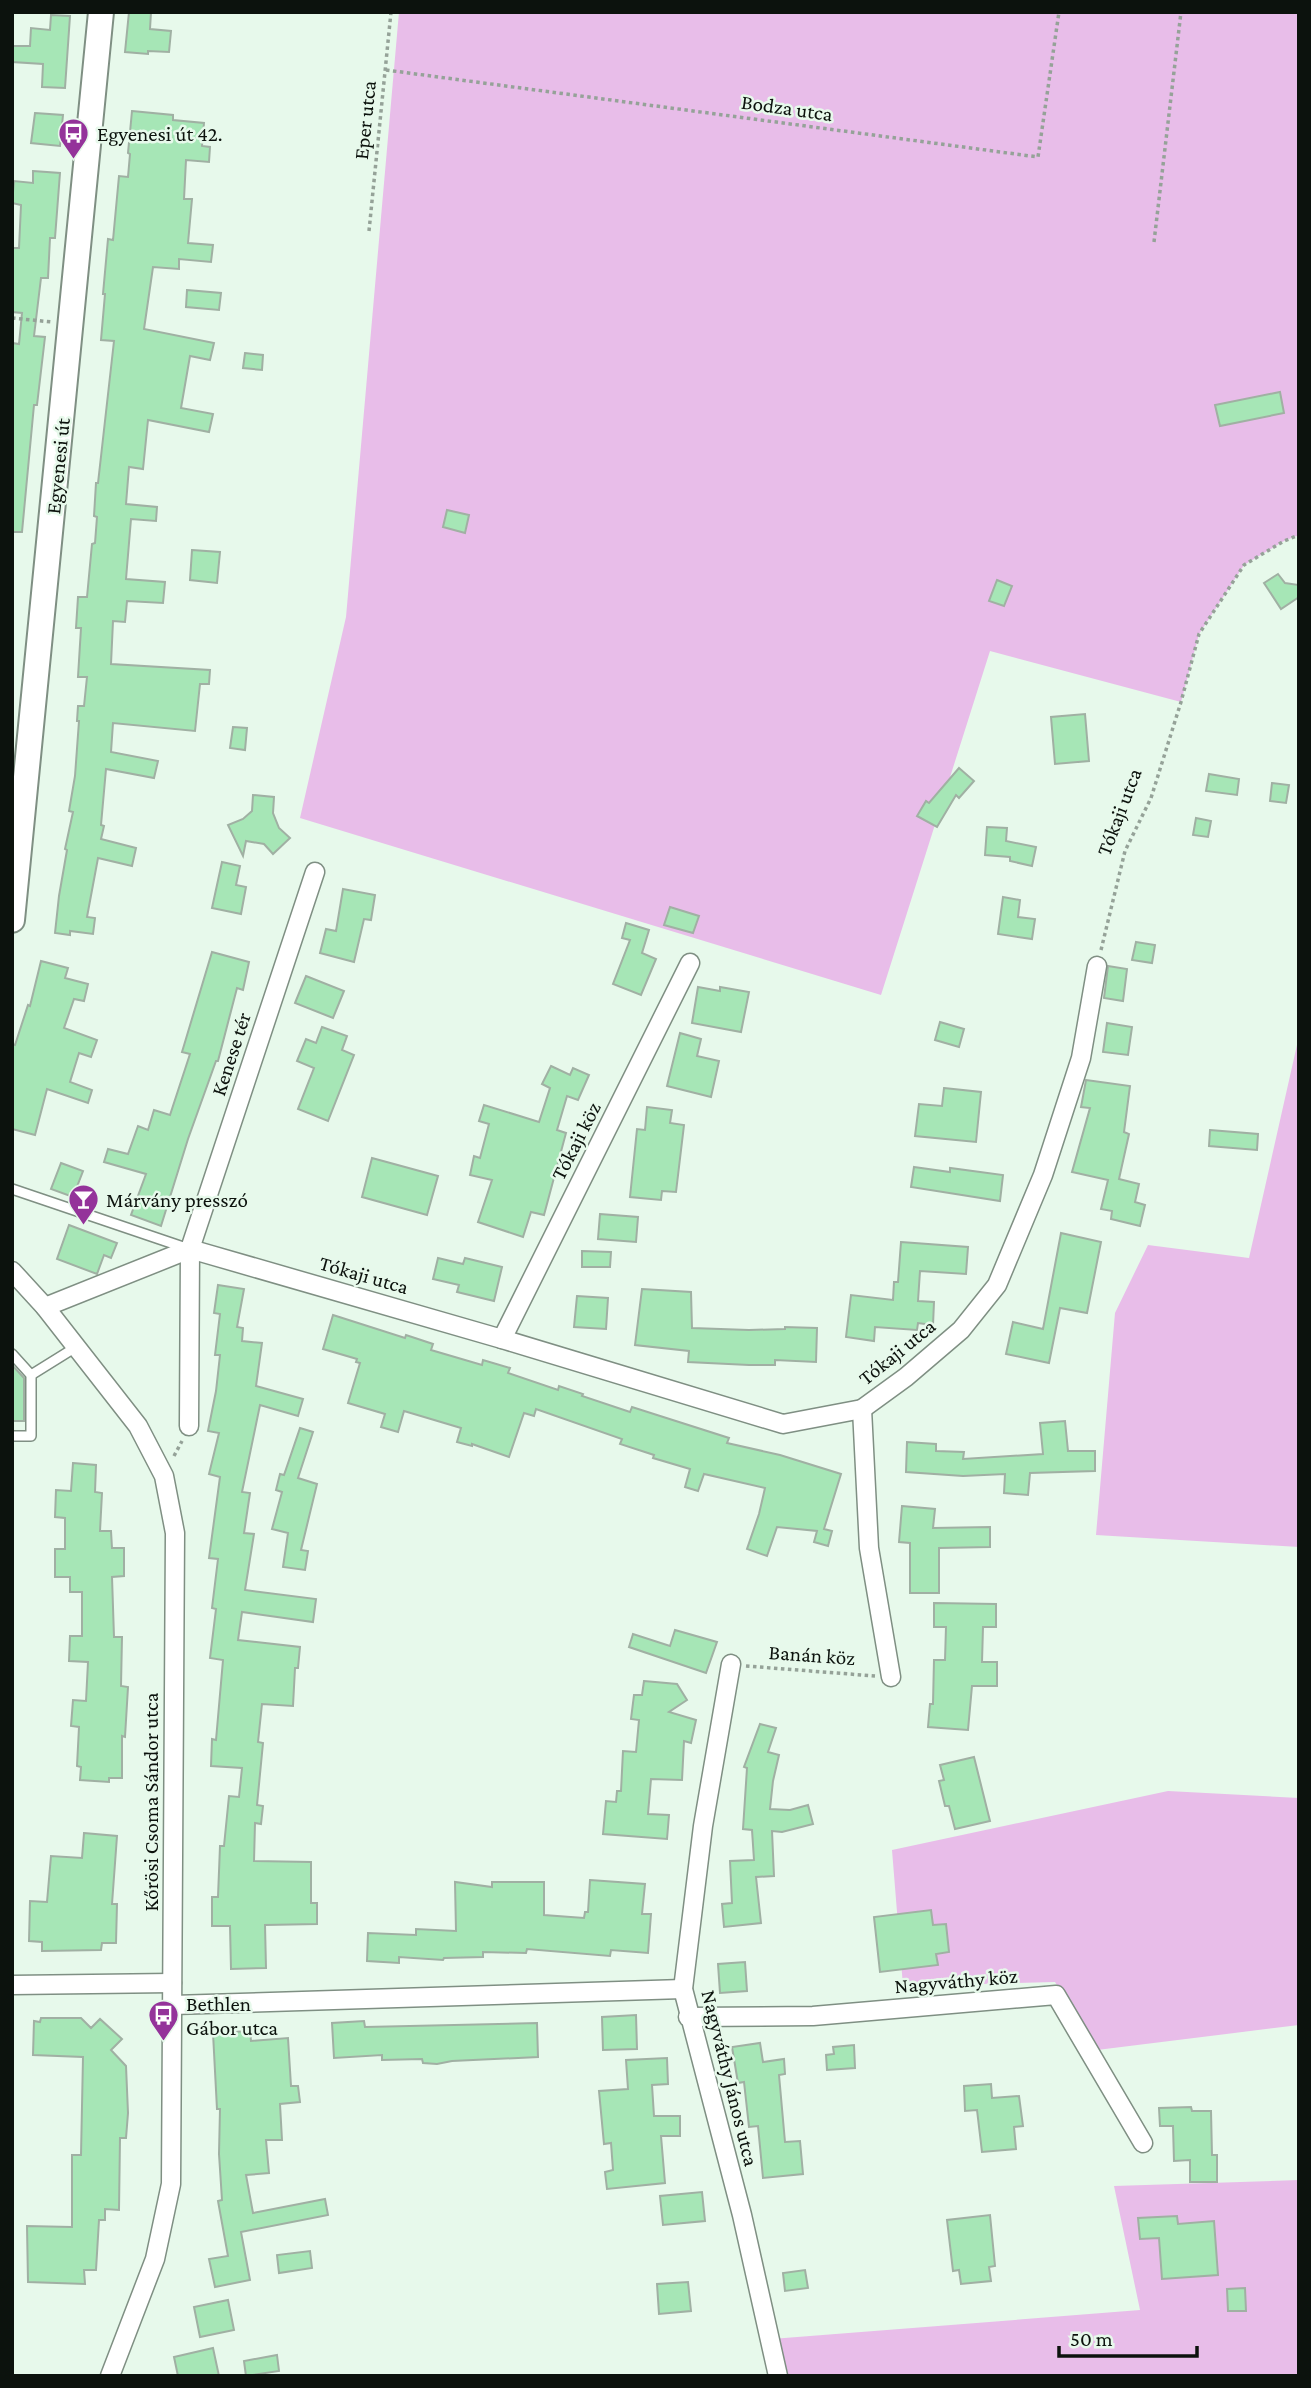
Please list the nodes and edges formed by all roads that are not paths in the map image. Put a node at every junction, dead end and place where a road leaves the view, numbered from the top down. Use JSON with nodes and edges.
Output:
{"nodes":[{"id":1,"x":101,"y":12,"type":"edge"},
{"id":2,"x":315,"y":872,"type":"dead end"},
{"id":3,"x":12,"y":920,"type":"edge"},
{"id":4,"x":690,"y":963,"type":"dead end"},
{"id":5,"x":1097,"y":966,"type":"road end"},
{"id":6,"x":12,"y":1189,"type":"edge"},
{"id":7,"x":190,"y":1249,"type":"junction"},
{"id":8,"x":12,"y":1270,"type":"edge"},
{"id":9,"x":45,"y":1307,"type":"junction"},
{"id":10,"x":502,"y":1339,"type":"junction"},
{"id":11,"x":76,"y":1347,"type":"junction"},
{"id":12,"x":12,"y":1354,"type":"edge"},
{"id":13,"x":31,"y":1375,"type":"junction"},
{"id":14,"x":862,"y":1409,"type":"junction"},
{"id":15,"x":189,"y":1426,"type":"road end"},
{"id":16,"x":12,"y":1436,"type":"edge"},
{"id":17,"x":731,"y":1664,"type":"road end"},
{"id":18,"x":891,"y":1677,"type":"road end"},
{"id":19,"x":173,"y":1983,"type":"junction"},
{"id":20,"x":12,"y":1985,"type":"edge"},
{"id":21,"x":683,"y":1990,"type":"junction"},
{"id":22,"x":173,"y":2005,"type":"junction"},
{"id":23,"x":688,"y":2017,"type":"junction"},
{"id":24,"x":1143,"y":2143,"type":"dead end"},
{"id":25,"x":110,"y":2376,"type":"edge"},
{"id":26,"x":778,"y":2376,"type":"edge"}],
"edges":[{"from":1,"to":3,"type":"street","name":"Egyenesi út"},
{"from":2,"to":7,"type":"street","name":"Kenese tér"},
{"from":4,"to":10,"type":"street","name":"Tókaji köz"},
{"from":5,"to":14,"type":"street","name":"Tókaji utca"},
{"from":6,"to":7,"type":"lane","name":"Tókaji utca"},
{"from":7,"to":9,"type":"street"},
{"from":7,"to":10,"type":"street","name":"Tókaji utca"},
{"from":7,"to":15,"type":"street"},
{"from":8,"to":9,"type":"street","name":"Kőrösi Csoma Sándor utca"},
{"from":9,"to":11,"type":"street","name":"Kőrösi Csoma Sándor utca"},
{"from":10,"to":14,"type":"street","name":"Tókaji utca"},
{"from":11,"to":13,"type":"lane"},
{"from":11,"to":19,"type":"street","name":"Kőrösi Csoma Sándor utca"},
{"from":12,"to":13,"type":"lane"},
{"from":13,"to":16,"type":"lane"},
{"from":14,"to":18,"type":"street"},
{"from":17,"to":21,"type":"street","name":"Nagyváthy János utca"},
{"from":19,"to":20,"type":"street"},
{"from":19,"to":22,"type":"street","name":"Kőrösi Csoma Sándor utca"},
{"from":21,"to":22,"type":"street"},
{"from":21,"to":23,"type":"street","name":"Nagyváthy János utca"},
{"from":22,"to":25,"type":"street","name":"Kőrösi Csoma Sándor utca"},
{"from":23,"to":24,"type":"street","name":"Nagyváthy köz"},
{"from":23,"to":26,"type":"street","name":"Nagyváthy János utca"}]}
